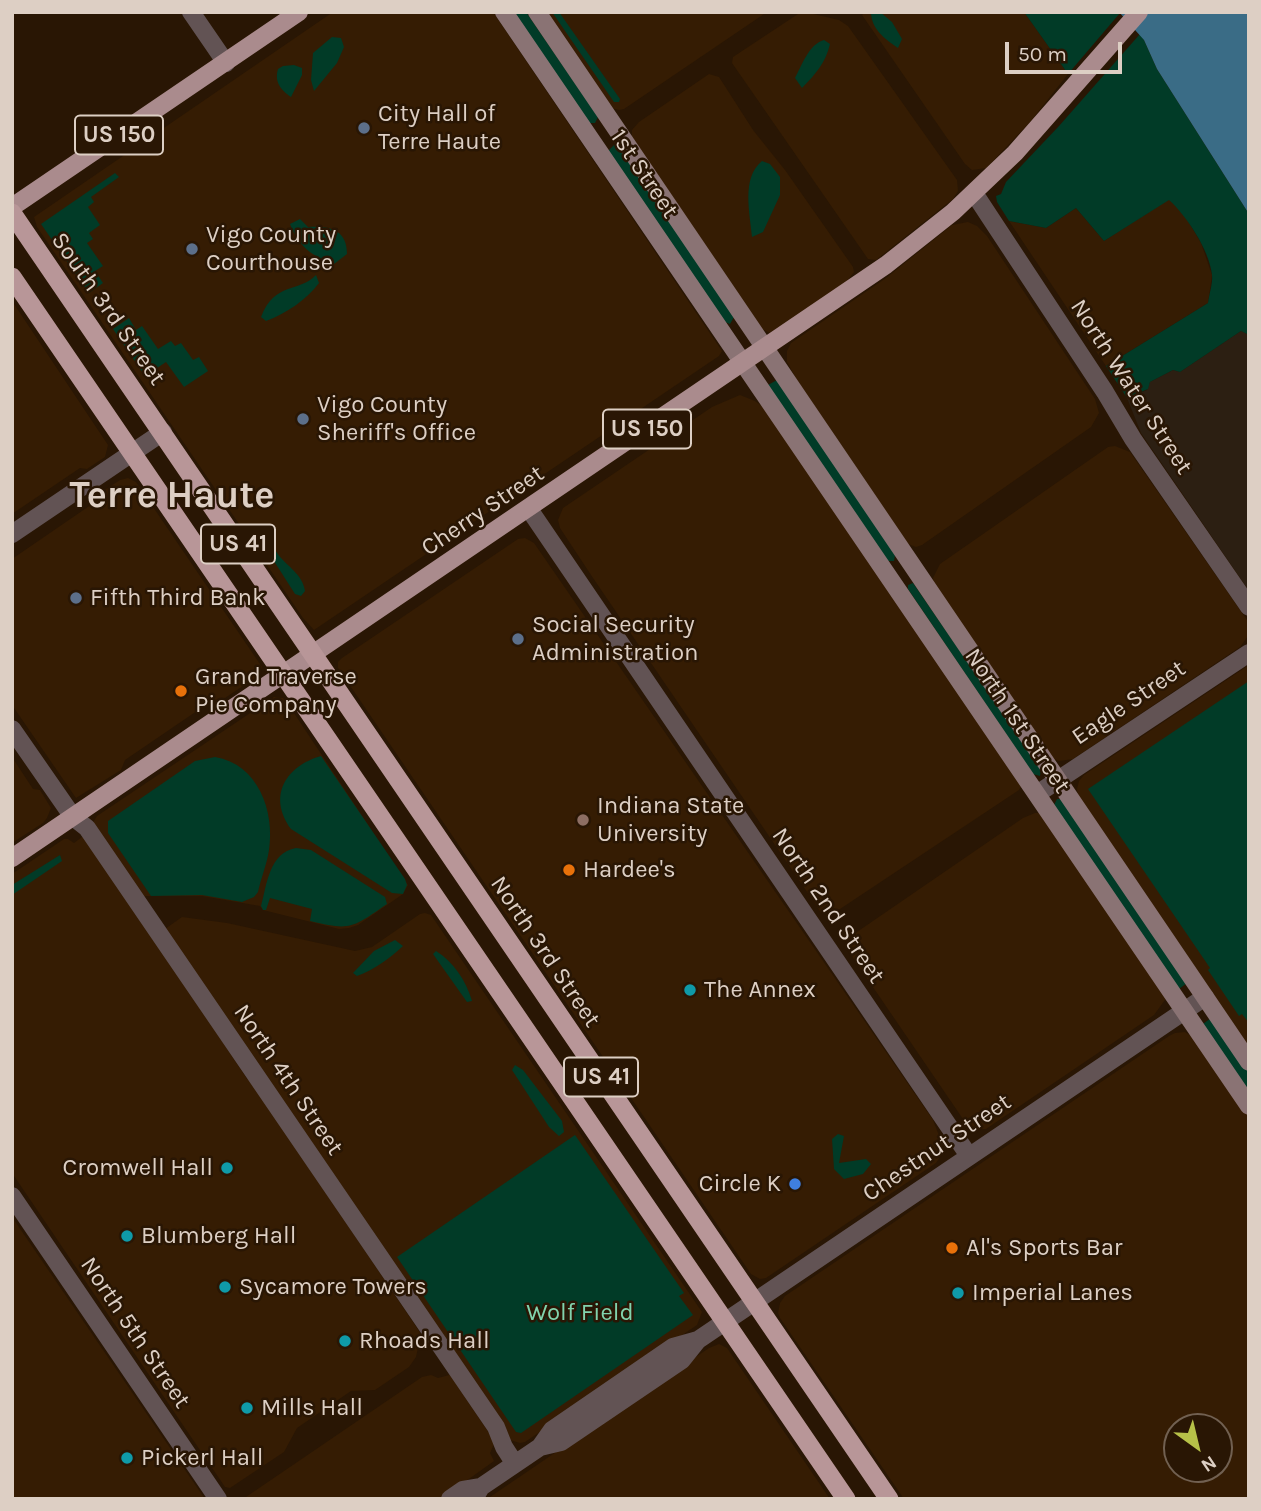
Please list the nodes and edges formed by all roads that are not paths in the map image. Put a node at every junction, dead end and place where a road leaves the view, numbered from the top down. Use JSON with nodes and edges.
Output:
{"nodes":[{"id":1,"x":191,"y":12,"type":"edge"},
{"id":2,"x":299,"y":12,"type":"edge"},
{"id":3,"x":503,"y":12,"type":"edge"},
{"id":4,"x":537,"y":12,"type":"edge"},
{"id":5,"x":1139,"y":12,"type":"edge"},
{"id":6,"x":226,"y":63,"type":"junction"},
{"id":7,"x":974,"y":193,"type":"junction"},
{"id":8,"x":12,"y":207,"type":"edge"},
{"id":9,"x":12,"y":213,"type":"edge"},
{"id":10,"x":12,"y":277,"type":"edge"},
{"id":11,"x":765,"y":348,"type":"junction"},
{"id":12,"x":743,"y":364,"type":"junction"},
{"id":13,"x":163,"y":432,"type":"junction"},
{"id":14,"x":132,"y":453,"type":"junction"},
{"id":15,"x":529,"y":509,"type":"junction"},
{"id":16,"x":12,"y":534,"type":"edge"},
{"id":17,"x":1249,"y":607,"type":"edge"},
{"id":18,"x":1249,"y":653,"type":"edge"},
{"id":19,"x":313,"y":655,"type":"junction"},
{"id":20,"x":283,"y":675,"type":"junction"},
{"id":21,"x":12,"y":729,"type":"edge"},
{"id":22,"x":1057,"y":781,"type":"junction"},
{"id":23,"x":1037,"y":794,"type":"junction"},
{"id":24,"x":73,"y":817,"type":"junction"},
{"id":25,"x":12,"y":858,"type":"edge"},
{"id":26,"x":1205,"y":997,"type":"junction"},
{"id":27,"x":1184,"y":1012,"type":"junction"},
{"id":28,"x":1249,"y":1062,"type":"edge"},
{"id":29,"x":1249,"y":1106,"type":"edge"},
{"id":30,"x":969,"y":1156,"type":"junction"},
{"id":31,"x":12,"y":1196,"type":"edge"},
{"id":32,"x":754,"y":1302,"type":"junction"},
{"id":33,"x":724,"y":1322,"type":"junction"},
{"id":34,"x":515,"y":1464,"type":"junction"},
{"id":35,"x":477,"y":1493,"type":"edge"},
{"id":36,"x":218,"y":1499,"type":"edge"},
{"id":37,"x":450,"y":1499,"type":"edge"},
{"id":38,"x":846,"y":1499,"type":"edge"},
{"id":39,"x":889,"y":1499,"type":"edge"}],
"edges":[{"from":1,"to":6,"type":"street"},
{"from":2,"to":6,"type":"main road","number":"US 150"},
{"from":3,"to":12,"type":"main road","name":"1st Street"},
{"from":4,"to":11,"type":"main road","name":"1st Street"},
{"from":5,"to":7,"type":"main road","number":"US 150"},
{"from":6,"to":8,"type":"main road","number":"US 150"},
{"from":7,"to":11,"type":"main road","name":"Cherry Street","number":"US 150"},
{"from":7,"to":17,"type":"street","name":"North Water Street"},
{"from":9,"to":13,"type":"highway","name":"South 3rd Street","number":"US 41"},
{"from":10,"to":14,"type":"highway","number":"US 41"},
{"from":11,"to":12,"type":"main road","name":"Cherry Street","number":"US 150"},
{"from":11,"to":22,"type":"main road","name":"North 1st Street"},
{"from":12,"to":15,"type":"main road","name":"Cherry Street","number":"US 150"},
{"from":12,"to":23,"type":"main road","name":"North 1st Street"},
{"from":13,"to":14,"type":"street"},
{"from":13,"to":19,"type":"highway","name":"North 3rd Street","number":"US 41"},
{"from":14,"to":16,"type":"street"},
{"from":14,"to":20,"type":"highway","number":"US 41"},
{"from":15,"to":19,"type":"main road","name":"Cherry Street","number":"US 150"},
{"from":15,"to":30,"type":"street","name":"North 2nd Street"},
{"from":18,"to":22,"type":"street","name":"Eagle Street"},
{"from":19,"to":20,"type":"main road","name":"Cherry Street","number":"US 150"},
{"from":19,"to":32,"type":"highway","name":"North 3rd Street","number":"US 41"},
{"from":20,"to":24,"type":"main road","name":"Cherry Street"},
{"from":20,"to":33,"type":"highway","number":"US 41"},
{"from":21,"to":24,"type":"street","name":"North 4th Street"},
{"from":22,"to":23,"type":"street","name":"Eagle Street"},
{"from":22,"to":26,"type":"main road","name":"North 1st Street"},
{"from":23,"to":27,"type":"main road","name":"North 1st Street"},
{"from":24,"to":25,"type":"main road","name":"Cherry Street"},
{"from":24,"to":34,"type":"street","name":"North 4th Street"},
{"from":26,"to":27,"type":"street","name":"Chestnut Street"},
{"from":26,"to":28,"type":"main road","name":"North 1st Street"},
{"from":27,"to":29,"type":"main road","name":"North 1st Street"},
{"from":27,"to":30,"type":"street","name":"Chestnut Street"},
{"from":30,"to":32,"type":"street","name":"Chestnut Street"},
{"from":31,"to":36,"type":"street","name":"North 5th Street"},
{"from":32,"to":33,"type":"street","name":"Chestnut Street"},
{"from":32,"to":39,"type":"highway","name":"North 3rd Street","number":"US 41"},
{"from":33,"to":34,"type":"street","name":"Chestnut Street"},
{"from":33,"to":38,"type":"highway","number":"US 41"},
{"from":34,"to":35,"type":"street","name":"Chestnut Street"},
{"from":35,"to":37,"type":"street","name":"Chestnut Street"}]}
